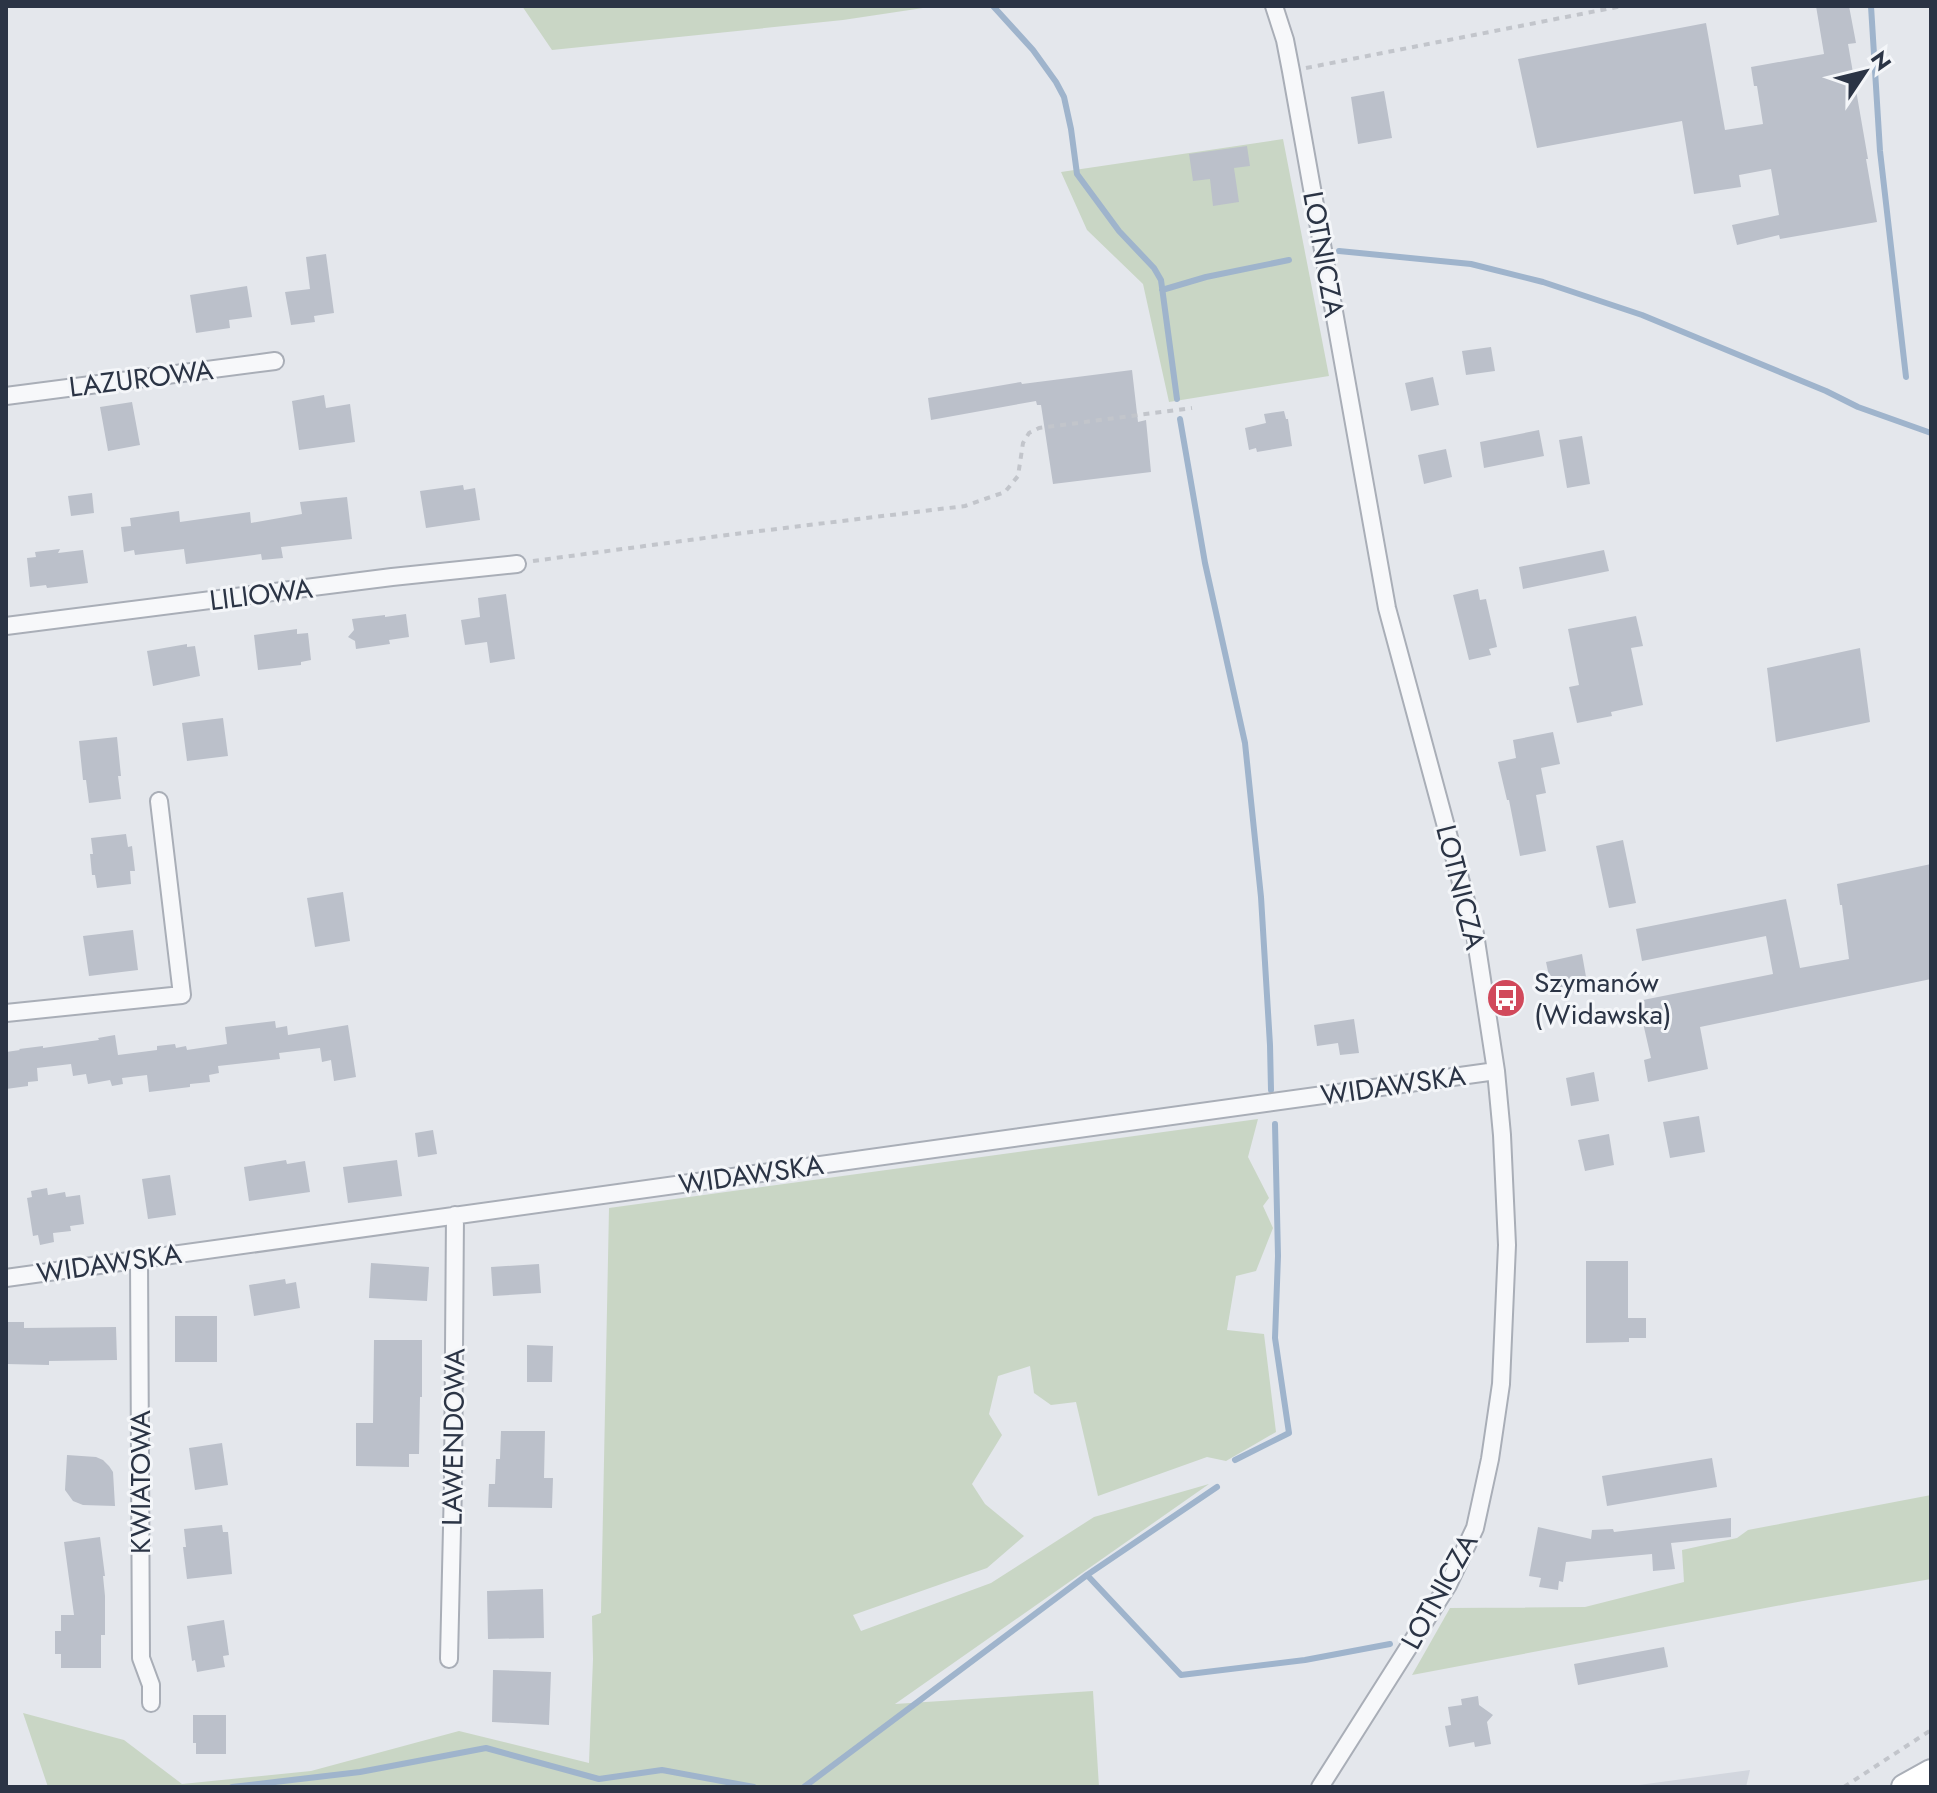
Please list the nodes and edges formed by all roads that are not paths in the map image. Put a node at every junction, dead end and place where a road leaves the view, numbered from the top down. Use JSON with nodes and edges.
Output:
{"nodes":[{"id":1,"x":1274,"y":6,"type":"edge"},
{"id":2,"x":275,"y":361,"type":"dead end"},
{"id":3,"x":6,"y":396,"type":"edge"},
{"id":4,"x":517,"y":564,"type":"road end"},
{"id":5,"x":6,"y":626,"type":"edge"},
{"id":6,"x":159,"y":801,"type":"dead end"},
{"id":7,"x":6,"y":1013,"type":"edge"},
{"id":8,"x":1496,"y":1071,"type":"junction"},
{"id":9,"x":455,"y":1215,"type":"junction"},
{"id":10,"x":139,"y":1259,"type":"junction"},
{"id":11,"x":6,"y":1278,"type":"edge"},
{"id":12,"x":449,"y":1659,"type":"dead end"},
{"id":13,"x":151,"y":1703,"type":"dead end"},
{"id":14,"x":1931,"y":1772,"type":"edge"},
{"id":15,"x":1320,"y":1787,"type":"edge"},
{"id":16,"x":1904,"y":1787,"type":"edge"}],
"edges":[{"from":1,"to":8,"type":"street","name":"LOTNICZA"},
{"from":2,"to":3,"type":"street","name":"LAZUROWA"},
{"from":4,"to":5,"type":"street","name":"LILIOWA"},
{"from":6,"to":7,"type":"street"},
{"from":8,"to":9,"type":"street","name":"WIDAWSKA"},
{"from":8,"to":15,"type":"street","name":"LOTNICZA"},
{"from":9,"to":10,"type":"street","name":"WIDAWSKA"},
{"from":9,"to":12,"type":"street","name":"LAWENDOWA"},
{"from":10,"to":11,"type":"street","name":"WIDAWSKA"},
{"from":10,"to":13,"type":"street","name":"KWIATOWA"},
{"from":14,"to":16,"type":"main road"}]}
